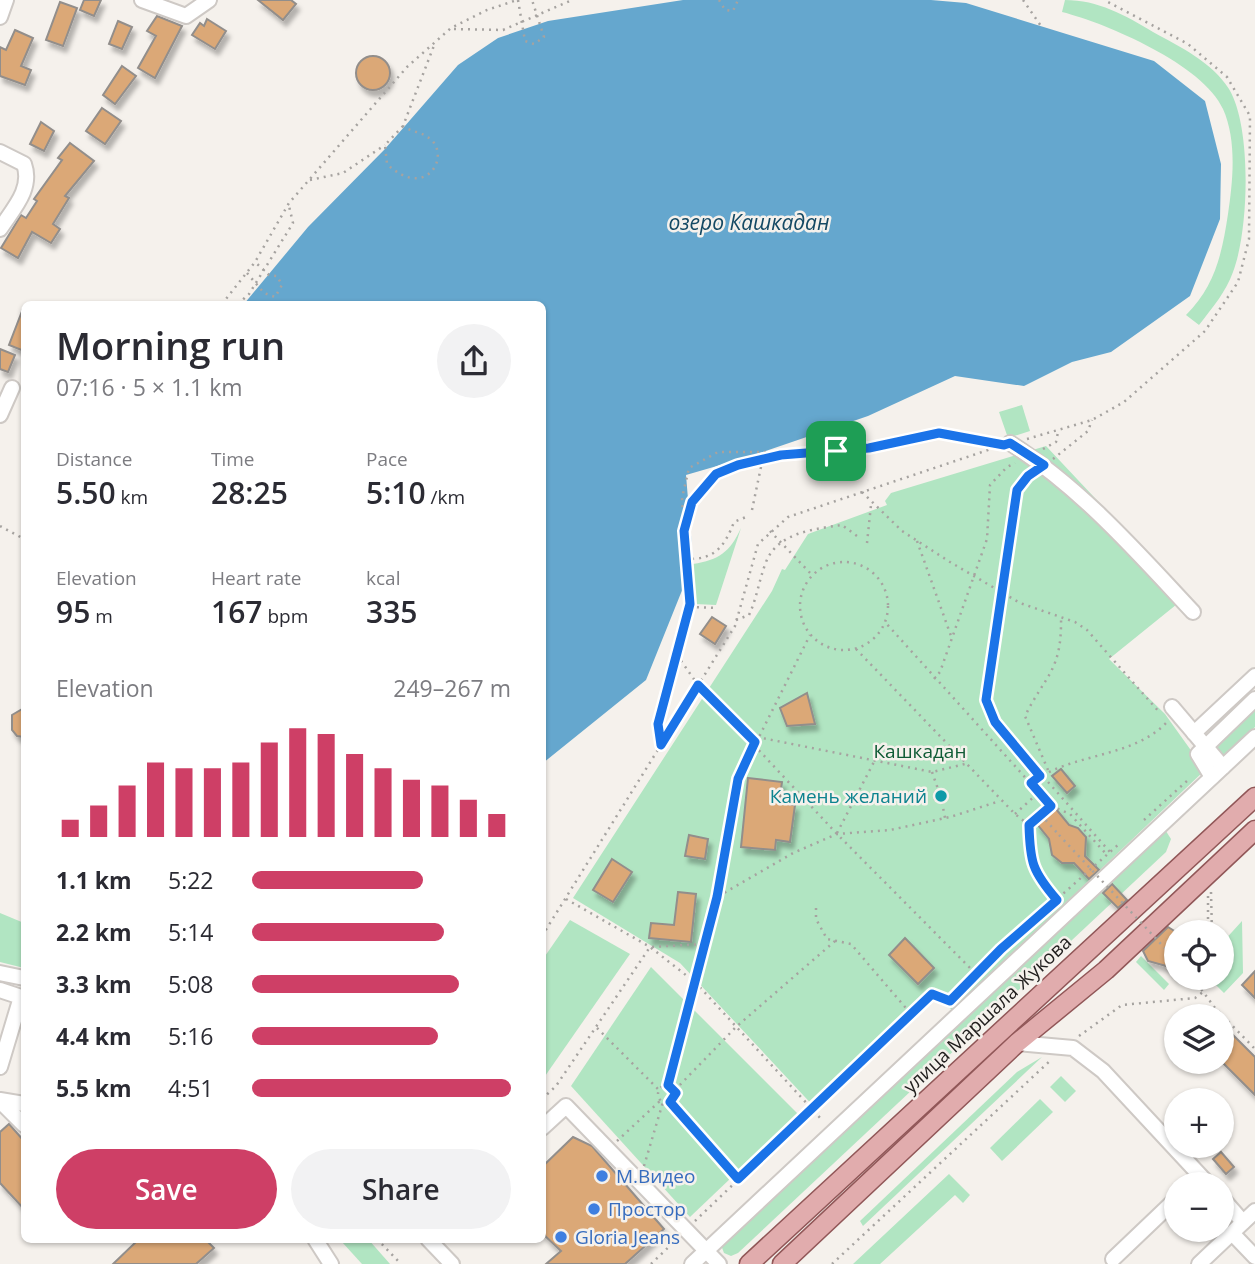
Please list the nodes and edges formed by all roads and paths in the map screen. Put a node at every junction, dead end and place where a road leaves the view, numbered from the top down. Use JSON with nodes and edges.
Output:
{"nodes":[{"id":1,"x":6,"y":0,"type":"edge"},
{"id":2,"x":142,"y":0,"type":"edge"},
{"id":3,"x":209,"y":0,"type":"edge"},
{"id":4,"x":517,"y":0,"type":"edge"},
{"id":5,"x":532,"y":0,"type":"edge"},
{"id":6,"x":572,"y":0,"type":"edge"},
{"id":7,"x":719,"y":0,"type":"edge"},
{"id":8,"x":738,"y":0,"type":"edge"},
{"id":9,"x":1023,"y":0,"type":"edge"},
{"id":10,"x":1104,"y":0,"type":"edge"},
{"id":11,"x":0,"y":17,"type":"edge"},
{"id":12,"x":536,"y":18,"type":"junction"},
{"id":13,"x":523,"y":22,"type":"junction"},
{"id":14,"x":1041,"y":26,"type":"dead end"},
{"id":15,"x":451,"y":28,"type":"junction"},
{"id":16,"x":436,"y":40,"type":"junction"},
{"id":17,"x":403,"y":127,"type":"junction"},
{"id":18,"x":385,"y":145,"type":"junction"},
{"id":19,"x":0,"y":152,"type":"edge"},
{"id":20,"x":307,"y":181,"type":"junction"},
{"id":21,"x":289,"y":203,"type":"junction"},
{"id":22,"x":0,"y":229,"type":"edge"},
{"id":23,"x":255,"y":262,"type":"junction"},
{"id":24,"x":263,"y":270,"type":"junction"},
{"id":25,"x":247,"y":273,"type":"junction"},
{"id":26,"x":257,"y":282,"type":"junction"},
{"id":27,"x":224,"y":301,"type":"edge"},
{"id":28,"x":241,"y":301,"type":"edge"},
{"id":29,"x":12,"y":388,"type":"dead end"},
{"id":30,"x":0,"y":415,"type":"edge"},
{"id":31,"x":1091,"y":420,"type":"junction"},
{"id":32,"x":1058,"y":431,"type":"junction"},
{"id":33,"x":1007,"y":444,"type":"junction"},
{"id":34,"x":805,"y":452,"type":"junction"},
{"id":35,"x":1030,"y":456,"type":"junction"},
{"id":36,"x":762,"y":462,"type":"junction"},
{"id":37,"x":1044,"y":465,"type":"junction"},
{"id":38,"x":862,"y":492,"type":"junction"},
{"id":39,"x":871,"y":503,"type":"junction"},
{"id":40,"x":752,"y":510,"type":"dead end"},
{"id":41,"x":746,"y":517,"type":"dead end"},
{"id":42,"x":0,"y":526,"type":"edge"},
{"id":43,"x":684,"y":531,"type":"junction"},
{"id":44,"x":770,"y":531,"type":"junction"},
{"id":45,"x":858,"y":536,"type":"dead end"},
{"id":46,"x":21,"y":537,"type":"edge"},
{"id":47,"x":917,"y":541,"type":"junction"},
{"id":48,"x":781,"y":543,"type":"junction"},
{"id":49,"x":867,"y":543,"type":"dead end"},
{"id":50,"x":685,"y":559,"type":"junction"},
{"id":51,"x":812,"y":575,"type":"junction"},
{"id":52,"x":973,"y":575,"type":"junction"},
{"id":53,"x":1002,"y":591,"type":"junction"},
{"id":54,"x":689,"y":607,"type":"junction"},
{"id":55,"x":718,"y":608,"type":"dead end"},
{"id":56,"x":1193,"y":612,"type":"dead end"},
{"id":57,"x":1061,"y":617,"type":"junction"},
{"id":58,"x":736,"y":620,"type":"junction"},
{"id":59,"x":885,"y":622,"type":"junction"},
{"id":60,"x":810,"y":635,"type":"junction"},
{"id":61,"x":951,"y":636,"type":"junction"},
{"id":62,"x":856,"y":649,"type":"junction"},
{"id":63,"x":677,"y":655,"type":"junction"},
{"id":64,"x":1255,"y":677,"type":"edge"},
{"id":65,"x":934,"y":679,"type":"junction"},
{"id":66,"x":698,"y":685,"type":"junction"},
{"id":67,"x":1255,"y":699,"type":"edge"},
{"id":68,"x":1172,"y":707,"type":"dead end"},
{"id":69,"x":1167,"y":722,"type":"junction"},
{"id":70,"x":1176,"y":730,"type":"dead end"},
{"id":71,"x":1194,"y":733,"type":"junction"},
{"id":72,"x":757,"y":737,"type":"junction"},
{"id":73,"x":1255,"y":737,"type":"edge"},
{"id":74,"x":755,"y":742,"type":"junction"},
{"id":75,"x":661,"y":745,"type":"junction"},
{"id":76,"x":1206,"y":747,"type":"junction"},
{"id":77,"x":876,"y":758,"type":"junction"},
{"id":78,"x":965,"y":764,"type":"junction"},
{"id":79,"x":1213,"y":769,"type":"junction"},
{"id":80,"x":1048,"y":770,"type":"junction"},
{"id":81,"x":933,"y":772,"type":"junction"},
{"id":82,"x":1040,"y":776,"type":"junction"},
{"id":83,"x":1031,"y":783,"type":"junction"},
{"id":84,"x":938,"y":789,"type":"junction"},
{"id":85,"x":1039,"y":792,"type":"junction"},
{"id":86,"x":1255,"y":797,"type":"edge"},
{"id":87,"x":1001,"y":800,"type":"junction"},
{"id":88,"x":942,"y":802,"type":"junction"},
{"id":89,"x":1051,"y":806,"type":"junction"},
{"id":90,"x":1015,"y":814,"type":"junction"},
{"id":91,"x":1041,"y":815,"type":"junction"},
{"id":92,"x":945,"y":818,"type":"junction"},
{"id":93,"x":1141,"y":823,"type":"dead end"},
{"id":94,"x":1029,"y":825,"type":"junction"},
{"id":95,"x":1255,"y":830,"type":"edge"},
{"id":96,"x":837,"y":834,"type":"junction"},
{"id":97,"x":1122,"y":841,"type":"dead end"},
{"id":98,"x":1109,"y":853,"type":"junction"},
{"id":99,"x":1210,"y":891,"type":"dead end"},
{"id":100,"x":717,"y":897,"type":"junction"},
{"id":101,"x":566,"y":899,"type":"junction"},
{"id":102,"x":1057,"y":900,"type":"junction"},
{"id":103,"x":816,"y":908,"type":"dead end"},
{"id":104,"x":1210,"y":920,"type":"edge"},
{"id":105,"x":546,"y":930,"type":"edge"},
{"id":106,"x":835,"y":941,"type":"junction"},
{"id":107,"x":706,"y":943,"type":"junction"},
{"id":108,"x":650,"y":947,"type":"junction"},
{"id":109,"x":1164,"y":947,"type":"edge"},
{"id":110,"x":0,"y":973,"type":"edge"},
{"id":111,"x":976,"y":974,"type":"junction"},
{"id":112,"x":21,"y":977,"type":"edge"},
{"id":113,"x":696,"y":983,"type":"junction"},
{"id":114,"x":0,"y":990,"type":"edge"},
{"id":115,"x":1203,"y":992,"type":"joint"},
{"id":116,"x":911,"y":1014,"type":"junction"},
{"id":117,"x":596,"y":1027,"type":"junction"},
{"id":118,"x":737,"y":1027,"type":"junction"},
{"id":119,"x":1017,"y":1043,"type":"junction"},
{"id":120,"x":1065,"y":1047,"type":"junction"},
{"id":121,"x":1255,"y":1049,"type":"edge"},
{"id":122,"x":0,"y":1067,"type":"edge"},
{"id":123,"x":668,"y":1085,"type":"junction"},
{"id":124,"x":659,"y":1090,"type":"junction"},
{"id":125,"x":675,"y":1090,"type":"junction"},
{"id":126,"x":546,"y":1095,"type":"edge"},
{"id":127,"x":0,"y":1100,"type":"edge"},
{"id":128,"x":662,"y":1101,"type":"junction"},
{"id":129,"x":670,"y":1102,"type":"junction"},
{"id":130,"x":21,"y":1104,"type":"edge"},
{"id":131,"x":812,"y":1109,"type":"junction"},
{"id":132,"x":21,"y":1122,"type":"edge"},
{"id":133,"x":546,"y":1124,"type":"edge"},
{"id":134,"x":833,"y":1131,"type":"junction"},
{"id":135,"x":608,"y":1149,"type":"junction"},
{"id":136,"x":1191,"y":1172,"type":"edge"},
{"id":137,"x":738,"y":1179,"type":"junction"},
{"id":138,"x":640,"y":1182,"type":"junction"},
{"id":139,"x":1164,"y":1210,"type":"edge"},
{"id":140,"x":1255,"y":1211,"type":"edge"},
{"id":141,"x":1234,"y":1212,"type":"edge"},
{"id":142,"x":1243,"y":1222,"type":"junction"},
{"id":143,"x":687,"y":1230,"type":"junction"},
{"id":144,"x":1234,"y":1231,"type":"edge"},
{"id":145,"x":1234,"y":1235,"type":"edge"},
{"id":146,"x":1222,"y":1242,"type":"edge"},
{"id":147,"x":318,"y":1243,"type":"edge"},
{"id":148,"x":381,"y":1243,"type":"edge"},
{"id":149,"x":432,"y":1243,"type":"edge"},
{"id":150,"x":706,"y":1251,"type":"junction"},
{"id":151,"x":1255,"y":1257,"type":"edge"},
{"id":152,"x":1113,"y":1259,"type":"dead end"},
{"id":153,"x":331,"y":1264,"type":"edge"},
{"id":154,"x":401,"y":1264,"type":"edge"},
{"id":155,"x":452,"y":1264,"type":"edge"},
{"id":156,"x":651,"y":1264,"type":"edge"},
{"id":157,"x":692,"y":1264,"type":"edge"},
{"id":158,"x":719,"y":1264,"type":"edge"},
{"id":159,"x":749,"y":1264,"type":"edge"},
{"id":160,"x":782,"y":1264,"type":"edge"},
{"id":161,"x":832,"y":1264,"type":"edge"},
{"id":162,"x":1199,"y":1264,"type":"edge"}],
"edges":[{"from":1,"to":11,"type":"street"},
{"from":2,"to":3,"type":"street"},
{"from":4,"to":13,"type":"path"},
{"from":4,"to":15,"type":"path"},
{"from":5,"to":12,"type":"path"},
{"from":6,"to":12,"type":"path"},
{"from":7,"to":8,"type":"path"},
{"from":9,"to":14,"type":"path"},
{"from":10,"to":31,"type":"path"},
{"from":12,"to":13,"type":"path"},
{"from":12,"to":13,"type":"path"},
{"from":13,"to":15,"type":"path"},
{"from":15,"to":16,"type":"path"},
{"from":16,"to":17,"type":"path"},
{"from":16,"to":20,"type":"path"},
{"from":17,"to":18,"type":"path"},
{"from":17,"to":18,"type":"path"},
{"from":18,"to":20,"type":"path"},
{"from":19,"to":22,"type":"street"},
{"from":20,"to":21,"type":"path"},
{"from":21,"to":23,"type":"path"},
{"from":21,"to":24,"type":"path"},
{"from":23,"to":24,"type":"path"},
{"from":23,"to":25,"type":"path"},
{"from":24,"to":26,"type":"path"},
{"from":24,"to":26,"type":"path"},
{"from":25,"to":26,"type":"path"},
{"from":25,"to":27,"type":"path"},
{"from":26,"to":28,"type":"path"},
{"from":29,"to":30,"type":"street"},
{"from":31,"to":32,"type":"path"},
{"from":31,"to":37,"type":"path"},
{"from":32,"to":33,"type":"path"},
{"from":32,"to":35,"type":"path"},
{"from":33,"to":34,"type":"path"},
{"from":33,"to":35,"type":"street"},
{"from":33,"to":38,"type":"path"},
{"from":34,"to":36,"type":"path"},
{"from":34,"to":43,"type":"path"},
{"from":35,"to":37,"type":"street"},
{"from":35,"to":52,"type":"path"},
{"from":36,"to":40,"type":"path"},
{"from":36,"to":43,"type":"path"},
{"from":37,"to":53,"type":"path"},
{"from":37,"to":56,"type":"street"},
{"from":38,"to":39,"type":"path"},
{"from":38,"to":44,"type":"path"},
{"from":39,"to":47,"type":"path"},
{"from":39,"to":49,"type":"path"},
{"from":41,"to":50,"type":"path"},
{"from":42,"to":46,"type":"path"},
{"from":43,"to":50,"type":"path"},
{"from":44,"to":48,"type":"path"},
{"from":44,"to":58,"type":"path"},
{"from":45,"to":48,"type":"path"},
{"from":47,"to":52,"type":"path"},
{"from":47,"to":61,"type":"path"},
{"from":48,"to":51,"type":"path"},
{"from":48,"to":58,"type":"path"},
{"from":50,"to":54,"type":"path"},
{"from":51,"to":59,"type":"path"},
{"from":51,"to":60,"type":"path"},
{"from":52,"to":53,"type":"path"},
{"from":52,"to":61,"type":"path"},
{"from":53,"to":57,"type":"path"},
{"from":53,"to":82,"type":"path"},
{"from":54,"to":55,"type":"path"},
{"from":54,"to":63,"type":"path"},
{"from":57,"to":69,"type":"path"},
{"from":57,"to":80,"type":"path"},
{"from":58,"to":66,"type":"path"},
{"from":59,"to":62,"type":"path"},
{"from":59,"to":65,"type":"path"},
{"from":60,"to":62,"type":"path"},
{"from":60,"to":72,"type":"path"},
{"from":61,"to":65,"type":"path"},
{"from":62,"to":78,"type":"path"},
{"from":63,"to":66,"type":"path"},
{"from":63,"to":75,"type":"path"},
{"from":64,"to":71,"type":"street"},
{"from":65,"to":83,"type":"path"},
{"from":66,"to":74,"type":"path"},
{"from":66,"to":75,"type":"path"},
{"from":67,"to":76,"type":"street"},
{"from":68,"to":71,"type":"street"},
{"from":69,"to":70,"type":"path"},
{"from":69,"to":80,"type":"path"},
{"from":71,"to":76,"type":"street"},
{"from":72,"to":74,"type":"path"},
{"from":72,"to":77,"type":"path"},
{"from":73,"to":79,"type":"street"},
{"from":74,"to":96,"type":"path"},
{"from":74,"to":100,"type":"path"},
{"from":75,"to":101,"type":"path"},
{"from":76,"to":79,"type":"street"},
{"from":77,"to":81,"type":"path"},
{"from":77,"to":96,"type":"path"},
{"from":78,"to":81,"type":"path"},
{"from":78,"to":87,"type":"path"},
{"from":79,"to":93,"type":"path"},
{"from":79,"to":134,"type":"street"},
{"from":80,"to":82,"type":"path"},
{"from":81,"to":84,"type":"path"},
{"from":82,"to":83,"type":"path"},
{"from":82,"to":98,"type":"path"},
{"from":83,"to":85,"type":"path"},
{"from":84,"to":88,"type":"path"},
{"from":84,"to":88,"type":"path"},
{"from":85,"to":89,"type":"path"},
{"from":85,"to":90,"type":"path"},
{"from":86,"to":159,"type":"main road","name":"улица Маршала Жукова"},
{"from":87,"to":90,"type":"path"},
{"from":87,"to":92,"type":"path"},
{"from":88,"to":92,"type":"path"},
{"from":89,"to":91,"type":"path"},
{"from":89,"to":98,"type":"path"},
{"from":90,"to":94,"type":"path"},
{"from":91,"to":94,"type":"path"},
{"from":91,"to":109,"type":"path","bridge":true},
{"from":92,"to":96,"type":"path"},
{"from":94,"to":102,"type":"path"},
{"from":95,"to":119,"type":"main road"},
{"from":96,"to":100,"type":"path"},
{"from":96,"to":111,"type":"path"},
{"from":97,"to":98,"type":"path"},
{"from":98,"to":102,"type":"path"},
{"from":99,"to":104,"type":"path"},
{"from":100,"to":107,"type":"path"},
{"from":101,"to":105,"type":"path"},
{"from":101,"to":108,"type":"path"},
{"from":102,"to":111,"type":"path"},
{"from":103,"to":106,"type":"path"},
{"from":106,"to":116,"type":"path"},
{"from":106,"to":118,"type":"path"},
{"from":107,"to":108,"type":"path"},
{"from":107,"to":113,"type":"path"},
{"from":108,"to":113,"type":"path"},
{"from":108,"to":117,"type":"path"},
{"from":110,"to":112,"type":"street"},
{"from":111,"to":116,"type":"path"},
{"from":113,"to":118,"type":"path"},
{"from":113,"to":123,"type":"path"},
{"from":114,"to":122,"type":"street"},
{"from":115,"to":120,"type":"path"},
{"from":115,"to":121,"type":"path"},
{"from":116,"to":131,"type":"path"},
{"from":117,"to":124,"type":"path"},
{"from":117,"to":126,"type":"path"},
{"from":118,"to":125,"type":"path"},
{"from":118,"to":131,"type":"path"},
{"from":119,"to":120,"type":"street"},
{"from":119,"to":160,"type":"main road"},
{"from":120,"to":136,"type":"street"},
{"from":120,"to":161,"type":"path"},
{"from":123,"to":124,"type":"path"},
{"from":123,"to":125,"type":"path"},
{"from":124,"to":128,"type":"path"},
{"from":125,"to":129,"type":"path"},
{"from":127,"to":130,"type":"street"},
{"from":127,"to":132,"type":"street"},
{"from":128,"to":129,"type":"path"},
{"from":128,"to":135,"type":"path"},
{"from":128,"to":138,"type":"path"},
{"from":129,"to":137,"type":"path"},
{"from":131,"to":134,"type":"path"},
{"from":131,"to":137,"type":"path"},
{"from":133,"to":135,"type":"street"},
{"from":134,"to":150,"type":"street"},
{"from":135,"to":138,"type":"street"},
{"from":137,"to":143,"type":"path"},
{"from":138,"to":143,"type":"street"},
{"from":139,"to":152,"type":"street"},
{"from":140,"to":142,"type":"street"},
{"from":141,"to":142,"type":"street"},
{"from":142,"to":144,"type":"street"},
{"from":143,"to":150,"type":"street"},
{"from":143,"to":156,"type":"path"},
{"from":145,"to":151,"type":"street"},
{"from":146,"to":162,"type":"street"},
{"from":147,"to":153,"type":"street"},
{"from":148,"to":154,"type":"path"},
{"from":149,"to":155,"type":"street"},
{"from":150,"to":157,"type":"street"},
{"from":150,"to":158,"type":"street"}]}
